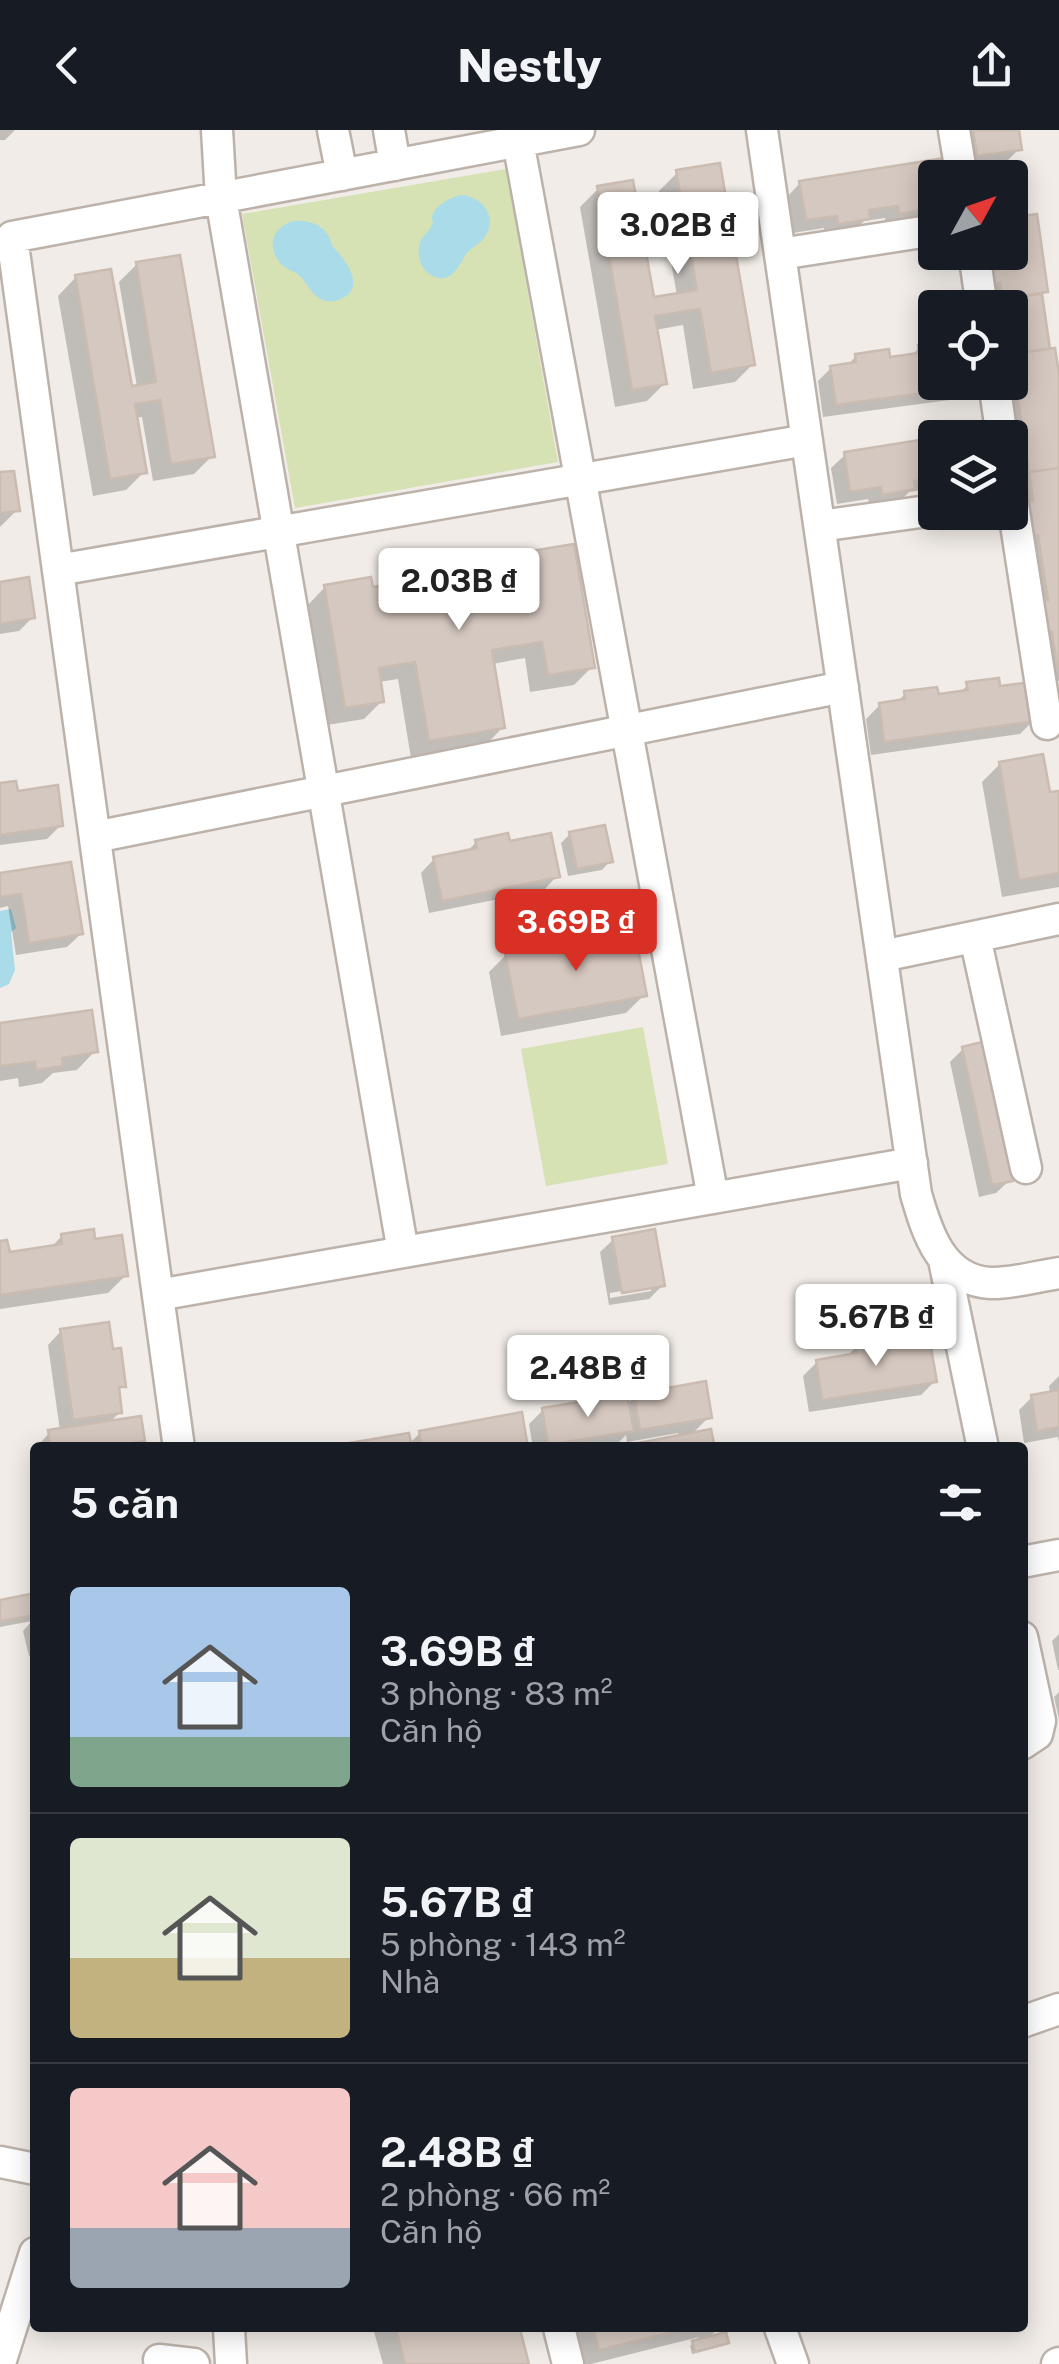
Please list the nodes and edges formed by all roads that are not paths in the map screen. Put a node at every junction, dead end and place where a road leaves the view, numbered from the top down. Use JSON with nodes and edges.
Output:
{"nodes":[{"id":1,"x":217,"y":130,"type":"edge"},
{"id":2,"x":333,"y":130,"type":"edge"},
{"id":3,"x":389,"y":130,"type":"edge"},
{"id":4,"x":578,"y":130,"type":"edge"},
{"id":5,"x":762,"y":130,"type":"edge"},
{"id":6,"x":954,"y":130,"type":"edge"},
{"id":7,"x":516,"y":136,"type":"edge"},
{"id":8,"x":959,"y":160,"type":"edge"},
{"id":9,"x":396,"y":164,"type":"junction"},
{"id":10,"x":342,"y":174,"type":"junction"},
{"id":11,"x":221,"y":198,"type":"junction"},
{"id":12,"x":918,"y":233,"type":"edge"},
{"id":13,"x":780,"y":254,"type":"junction"},
{"id":14,"x":807,"y":440,"type":"junction"},
{"id":15,"x":580,"y":479,"type":"junction"},
{"id":16,"x":918,"y":512,"type":"edge"},
{"id":17,"x":820,"y":526,"type":"junction"},
{"id":18,"x":1017,"y":530,"type":"edge"},
{"id":19,"x":278,"y":531,"type":"junction"},
{"id":20,"x":58,"y":570,"type":"junction"},
{"id":21,"x":843,"y":687,"type":"junction"},
{"id":22,"x":1047,"y":724,"type":"dead end"},
{"id":23,"x":626,"y":730,"type":"junction"},
{"id":24,"x":323,"y":791,"type":"junction"},
{"id":25,"x":95,"y":836,"type":"junction"},
{"id":26,"x":1059,"y":920,"type":"edge"},
{"id":27,"x":975,"y":937,"type":"junction"},
{"id":28,"x":882,"y":956,"type":"junction"},
{"id":29,"x":912,"y":1163,"type":"junction"},
{"id":30,"x":1026,"y":1168,"type":"dead end"},
{"id":31,"x":712,"y":1198,"type":"junction"},
{"id":32,"x":404,"y":1252,"type":"junction"},
{"id":33,"x":944,"y":1260,"type":"junction"},
{"id":34,"x":1059,"y":1273,"type":"edge"},
{"id":35,"x":158,"y":1295,"type":"junction"},
{"id":36,"x":179,"y":1442,"type":"edge"},
{"id":37,"x":982,"y":1442,"type":"edge"},
{"id":38,"x":1059,"y":1555,"type":"edge"},
{"id":39,"x":1028,"y":1561,"type":"edge"},
{"id":40,"x":1028,"y":1665,"type":"edge"},
{"id":41,"x":1028,"y":1740,"type":"edge"},
{"id":42,"x":1059,"y":2009,"type":"edge"},
{"id":43,"x":1028,"y":2020,"type":"edge"},
{"id":44,"x":0,"y":2162,"type":"edge"},
{"id":45,"x":30,"y":2169,"type":"edge"},
{"id":46,"x":30,"y":2266,"type":"edge"},
{"id":47,"x":5,"y":2328,"type":"edge"},
{"id":48,"x":229,"y":2332,"type":"edge"},
{"id":49,"x":560,"y":2332,"type":"edge"},
{"id":50,"x":781,"y":2332,"type":"edge"},
{"id":51,"x":160,"y":2360,"type":"dead end"},
{"id":52,"x":0,"y":2363,"type":"edge"},
{"id":53,"x":194,"y":2364,"type":"edge"},
{"id":54,"x":231,"y":2364,"type":"edge"},
{"id":55,"x":568,"y":2364,"type":"edge"},
{"id":56,"x":792,"y":2364,"type":"edge"}],
"edges":[{"from":1,"to":11,"type":"street"},
{"from":2,"to":10,"type":"street"},
{"from":3,"to":9,"type":"street"},
{"from":4,"to":7,"type":"street"},
{"from":5,"to":13,"type":"street"},
{"from":6,"to":8,"type":"street"},
{"from":7,"to":9,"type":"street"},
{"from":7,"to":15,"type":"street"},
{"from":9,"to":10,"type":"street"},
{"from":10,"to":11,"type":"street"},
{"from":11,"to":19,"type":"street"},
{"from":11,"to":20,"type":"street"},
{"from":12,"to":13,"type":"street"},
{"from":13,"to":14,"type":"street"},
{"from":14,"to":15,"type":"street"},
{"from":14,"to":17,"type":"street"},
{"from":15,"to":19,"type":"street"},
{"from":15,"to":23,"type":"street"},
{"from":16,"to":17,"type":"street"},
{"from":17,"to":21,"type":"street"},
{"from":18,"to":22,"type":"street"},
{"from":19,"to":20,"type":"street"},
{"from":19,"to":24,"type":"street"},
{"from":20,"to":25,"type":"street"},
{"from":21,"to":23,"type":"street"},
{"from":21,"to":28,"type":"street"},
{"from":23,"to":24,"type":"street"},
{"from":23,"to":31,"type":"street"},
{"from":24,"to":25,"type":"street"},
{"from":24,"to":32,"type":"street"},
{"from":25,"to":35,"type":"street"},
{"from":26,"to":27,"type":"street"},
{"from":27,"to":28,"type":"street"},
{"from":27,"to":30,"type":"street"},
{"from":28,"to":29,"type":"street"},
{"from":29,"to":31,"type":"street"},
{"from":29,"to":33,"type":"street"},
{"from":31,"to":32,"type":"street"},
{"from":32,"to":35,"type":"street"},
{"from":33,"to":34,"type":"street"},
{"from":33,"to":37,"type":"street"},
{"from":35,"to":36,"type":"street"},
{"from":38,"to":39,"type":"street"},
{"from":40,"to":41,"type":"street"},
{"from":42,"to":43,"type":"street"},
{"from":44,"to":45,"type":"street"},
{"from":46,"to":47,"type":"street"},
{"from":47,"to":52,"type":"street"},
{"from":48,"to":54,"type":"street"},
{"from":49,"to":55,"type":"street"},
{"from":50,"to":56,"type":"street"},
{"from":51,"to":53,"type":"street"}]}
